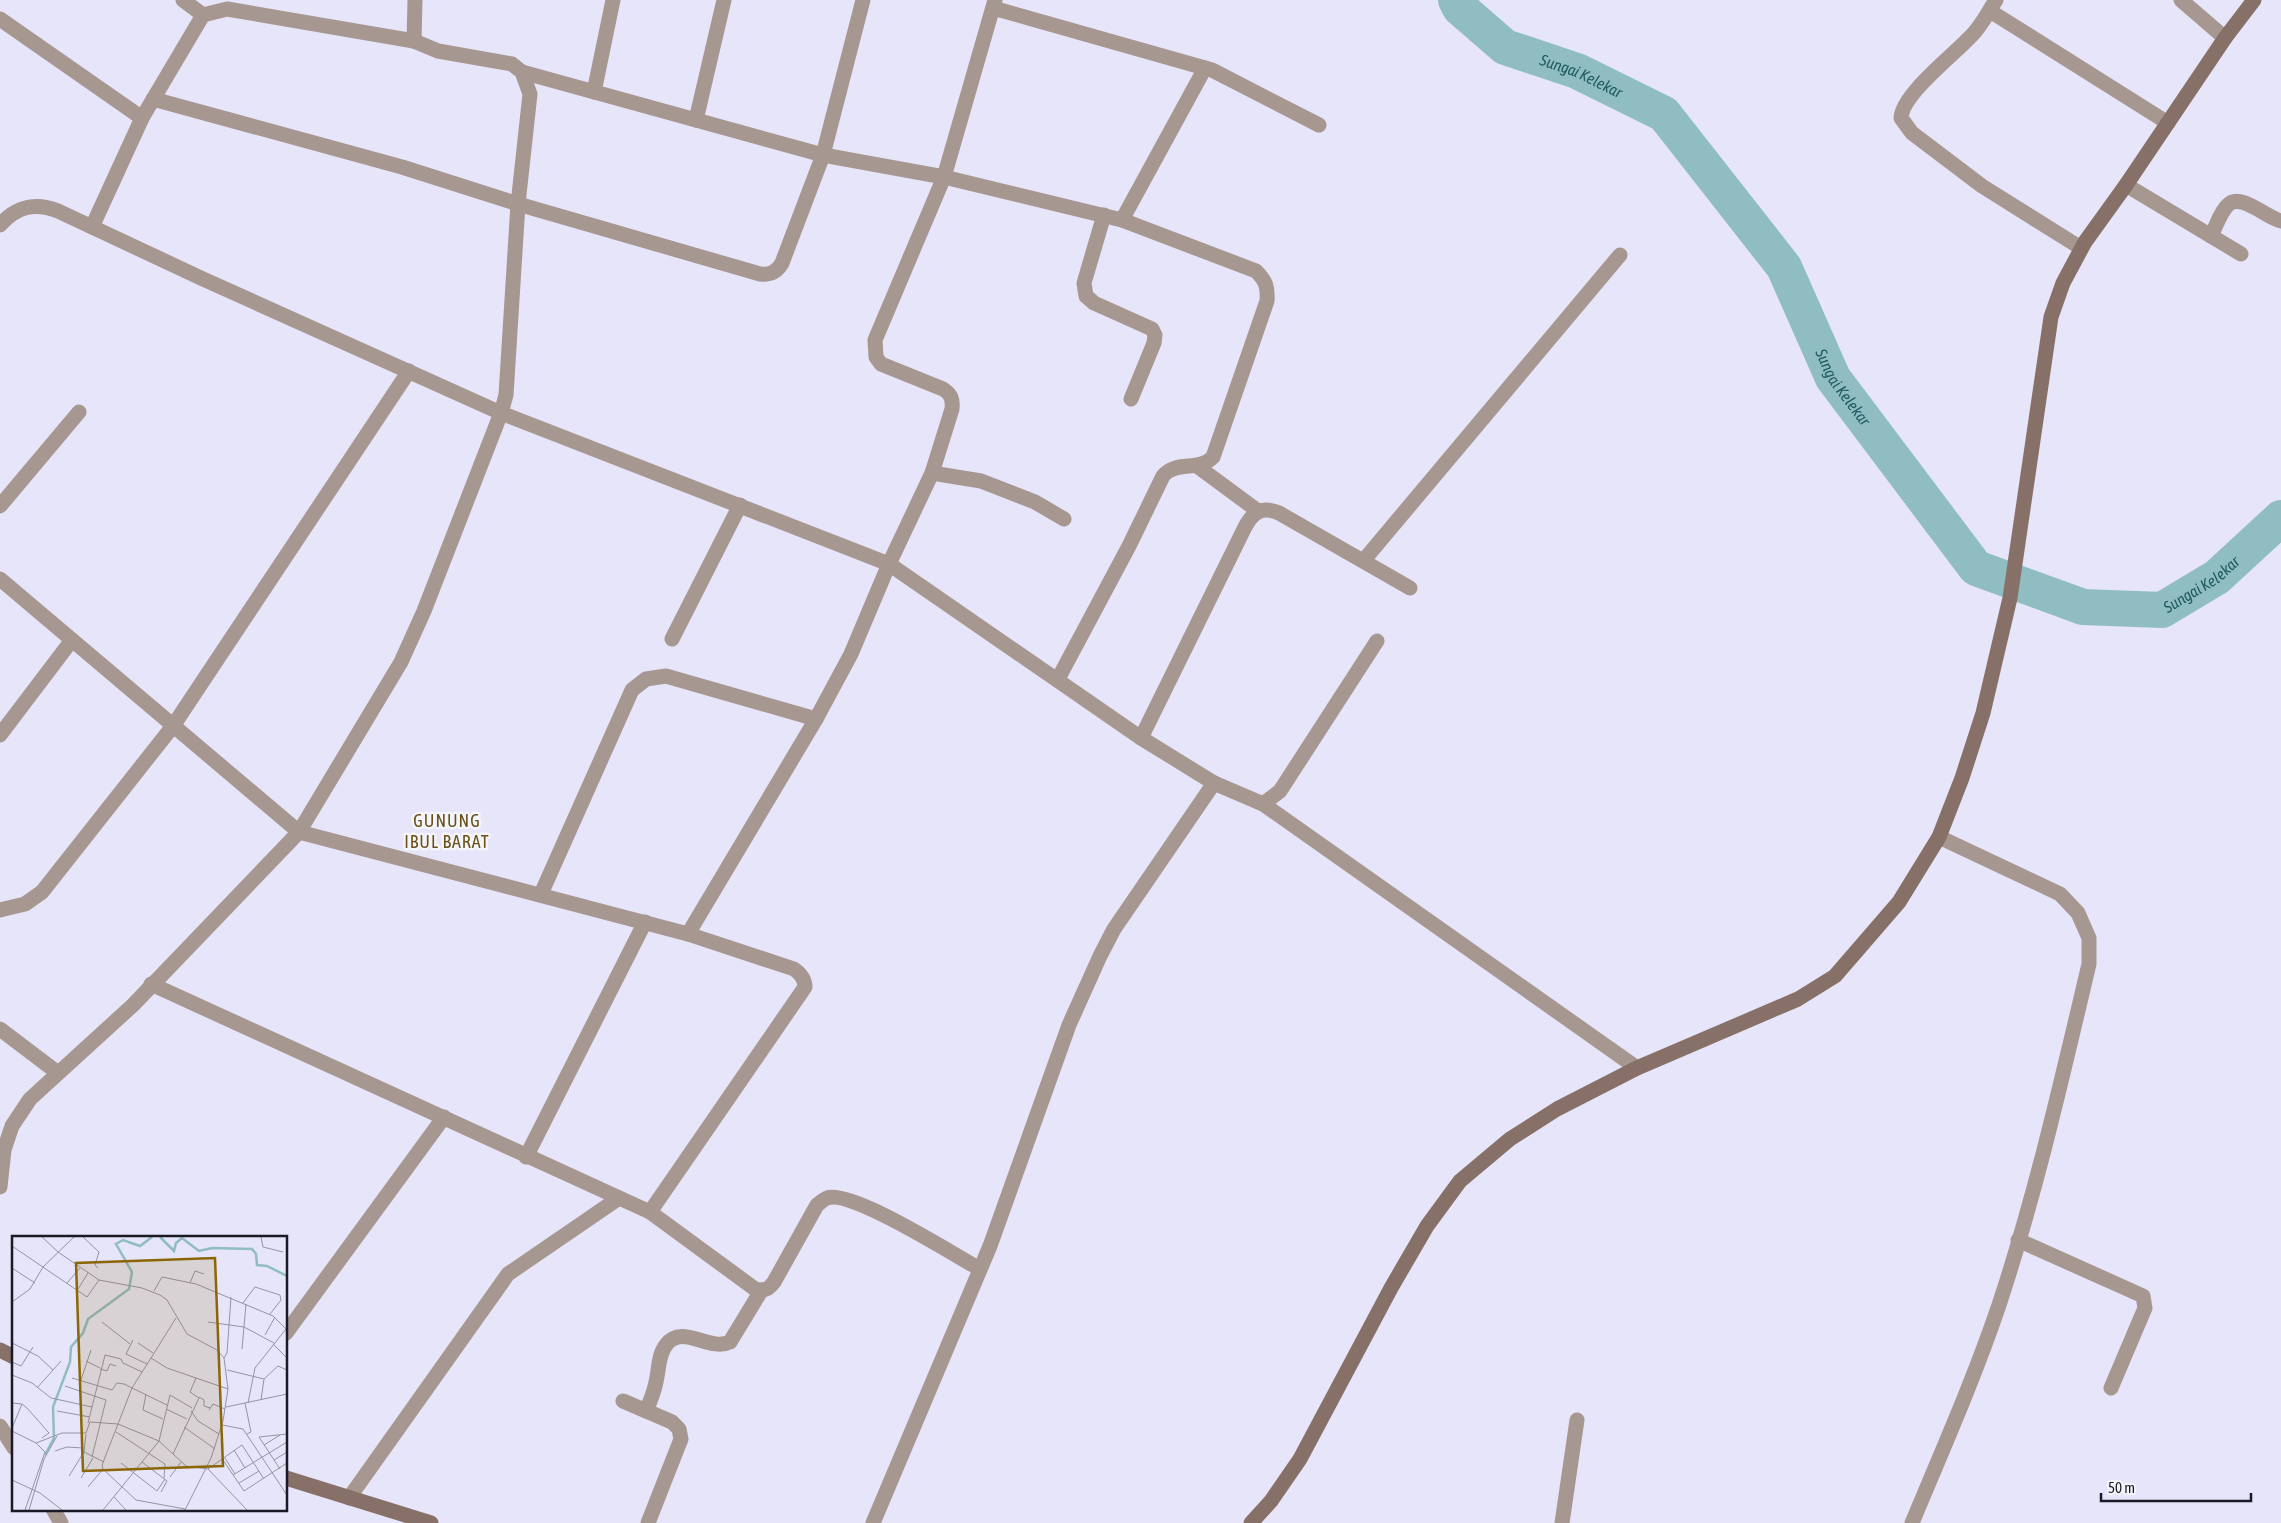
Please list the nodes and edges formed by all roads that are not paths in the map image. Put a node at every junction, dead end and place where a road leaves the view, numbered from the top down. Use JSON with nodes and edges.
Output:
{"nodes":[{"id":1,"x":183,"y":0,"type":"edge"},
{"id":2,"x":415,"y":0,"type":"edge"},
{"id":3,"x":613,"y":0,"type":"edge"},
{"id":4,"x":724,"y":0,"type":"edge"},
{"id":5,"x":863,"y":0,"type":"edge"},
{"id":6,"x":2181,"y":0,"type":"edge"},
{"id":7,"x":2254,"y":0,"type":"edge"},
{"id":8,"x":994,"y":4,"type":"edge"},
{"id":9,"x":1992,"y":5,"type":"edge"},
{"id":10,"x":254,"y":7,"type":"edge"},
{"id":11,"x":203,"y":15,"type":"junction"},
{"id":12,"x":0,"y":18,"type":"edge"},
{"id":13,"x":2225,"y":38,"type":"junction"},
{"id":14,"x":414,"y":42,"type":"junction"},
{"id":15,"x":1205,"y":68,"type":"junction"},
{"id":16,"x":522,"y":72,"type":"junction"},
{"id":17,"x":594,"y":92,"type":"junction"},
{"id":18,"x":153,"y":99,"type":"junction"},
{"id":19,"x":142,"y":118,"type":"junction"},
{"id":20,"x":696,"y":120,"type":"junction"},
{"id":21,"x":2168,"y":123,"type":"junction"},
{"id":22,"x":1319,"y":124,"type":"dead end"},
{"id":23,"x":823,"y":155,"type":"junction"},
{"id":24,"x":944,"y":177,"type":"junction"},
{"id":25,"x":2126,"y":185,"type":"junction"},
{"id":26,"x":518,"y":204,"type":"junction"},
{"id":27,"x":3,"y":215,"type":"edge"},
{"id":28,"x":1104,"y":215,"type":"junction"},
{"id":29,"x":1122,"y":220,"type":"junction"},
{"id":30,"x":2281,"y":220,"type":"edge"},
{"id":31,"x":92,"y":227,"type":"junction"},
{"id":32,"x":2210,"y":236,"type":"junction"},
{"id":33,"x":2081,"y":248,"type":"junction"},
{"id":34,"x":2240,"y":254,"type":"dead end"},
{"id":35,"x":1620,"y":255,"type":"dead end"},
{"id":36,"x":409,"y":371,"type":"junction"},
{"id":37,"x":1131,"y":399,"type":"dead end"},
{"id":38,"x":79,"y":412,"type":"dead end"},
{"id":39,"x":501,"y":413,"type":"junction"},
{"id":40,"x":1197,"y":466,"type":"junction"},
{"id":41,"x":932,"y":473,"type":"junction"},
{"id":42,"x":740,"y":505,"type":"junction"},
{"id":43,"x":0,"y":506,"type":"edge"},
{"id":44,"x":1258,"y":511,"type":"junction"},
{"id":45,"x":1064,"y":519,"type":"dead end"},
{"id":46,"x":1364,"y":560,"type":"junction"},
{"id":47,"x":889,"y":564,"type":"junction"},
{"id":48,"x":0,"y":579,"type":"edge"},
{"id":49,"x":1410,"y":588,"type":"dead end"},
{"id":50,"x":672,"y":639,"type":"dead end"},
{"id":51,"x":72,"y":640,"type":"junction"},
{"id":52,"x":1377,"y":641,"type":"dead end"},
{"id":53,"x":1058,"y":679,"type":"junction"},
{"id":54,"x":816,"y":719,"type":"junction"},
{"id":55,"x":173,"y":726,"type":"junction"},
{"id":56,"x":0,"y":735,"type":"edge"},
{"id":57,"x":1141,"y":738,"type":"junction"},
{"id":58,"x":1214,"y":783,"type":"junction"},
{"id":59,"x":1263,"y":804,"type":"junction"},
{"id":60,"x":299,"y":832,"type":"junction"},
{"id":61,"x":1939,"y":837,"type":"junction"},
{"id":62,"x":541,"y":894,"type":"junction"},
{"id":63,"x":0,"y":910,"type":"edge"},
{"id":64,"x":645,"y":922,"type":"junction"},
{"id":65,"x":688,"y":934,"type":"junction"},
{"id":66,"x":151,"y":984,"type":"junction"},
{"id":67,"x":0,"y":1029,"type":"edge"},
{"id":68,"x":1637,"y":1068,"type":"junction"},
{"id":69,"x":58,"y":1073,"type":"junction"},
{"id":70,"x":444,"y":1117,"type":"junction"},
{"id":71,"x":526,"y":1157,"type":"junction"},
{"id":72,"x":0,"y":1187,"type":"edge"},
{"id":73,"x":619,"y":1198,"type":"junction"},
{"id":74,"x":650,"y":1212,"type":"junction"},
{"id":75,"x":2018,"y":1240,"type":"junction"},
{"id":76,"x":980,"y":1269,"type":"junction"},
{"id":77,"x":761,"y":1290,"type":"junction"},
{"id":78,"x":288,"y":1330,"type":"edge"},
{"id":79,"x":0,"y":1350,"type":"edge"},
{"id":80,"x":12,"y":1356,"type":"edge"},
{"id":81,"x":2111,"y":1388,"type":"dead end"},
{"id":82,"x":623,"y":1401,"type":"dead end"},
{"id":83,"x":646,"y":1411,"type":"junction"},
{"id":84,"x":1577,"y":1420,"type":"dead end"},
{"id":85,"x":0,"y":1426,"type":"edge"},
{"id":86,"x":12,"y":1445,"type":"edge"},
{"id":87,"x":288,"y":1479,"type":"edge"},
{"id":88,"x":349,"y":1498,"type":"junction"},
{"id":89,"x":54,"y":1510,"type":"edge"},
{"id":90,"x":62,"y":1523,"type":"edge"},
{"id":91,"x":431,"y":1523,"type":"edge"},
{"id":92,"x":648,"y":1523,"type":"edge"},
{"id":93,"x":873,"y":1523,"type":"edge"},
{"id":94,"x":1251,"y":1523,"type":"edge"},
{"id":95,"x":1562,"y":1523,"type":"edge"},
{"id":96,"x":1912,"y":1523,"type":"edge"}],
"edges":[{"from":1,"to":11,"type":"street"},
{"from":2,"to":14,"type":"street"},
{"from":3,"to":17,"type":"street"},
{"from":4,"to":20,"type":"street"},
{"from":5,"to":23,"type":"street"},
{"from":6,"to":13,"type":"street"},
{"from":7,"to":13,"type":"street"},
{"from":8,"to":15,"type":"street"},
{"from":8,"to":24,"type":"street"},
{"from":9,"to":21,"type":"street"},
{"from":9,"to":33,"type":"street"},
{"from":10,"to":11,"type":"street"},
{"from":10,"to":14,"type":"street"},
{"from":11,"to":18,"type":"street"},
{"from":12,"to":19,"type":"street"},
{"from":13,"to":21,"type":"street"},
{"from":14,"to":16,"type":"street"},
{"from":15,"to":22,"type":"street"},
{"from":15,"to":29,"type":"street"},
{"from":16,"to":17,"type":"street"},
{"from":16,"to":26,"type":"street"},
{"from":17,"to":20,"type":"street"},
{"from":18,"to":19,"type":"street"},
{"from":18,"to":26,"type":"street"},
{"from":19,"to":31,"type":"street"},
{"from":20,"to":23,"type":"street"},
{"from":21,"to":25,"type":"street"},
{"from":23,"to":24,"type":"street"},
{"from":23,"to":26,"type":"street"},
{"from":24,"to":28,"type":"street"},
{"from":24,"to":41,"type":"street"},
{"from":25,"to":32,"type":"street"},
{"from":25,"to":33,"type":"street"},
{"from":26,"to":39,"type":"street"},
{"from":27,"to":31,"type":"street"},
{"from":28,"to":29,"type":"street"},
{"from":28,"to":37,"type":"street"},
{"from":29,"to":40,"type":"street"},
{"from":30,"to":32,"type":"street"},
{"from":31,"to":36,"type":"street"},
{"from":32,"to":34,"type":"street"},
{"from":33,"to":61,"type":"street"},
{"from":35,"to":46,"type":"street"},
{"from":36,"to":39,"type":"street"},
{"from":36,"to":55,"type":"street"},
{"from":38,"to":43,"type":"street"},
{"from":39,"to":42,"type":"street"},
{"from":39,"to":60,"type":"street"},
{"from":40,"to":44,"type":"street"},
{"from":40,"to":53,"type":"street"},
{"from":41,"to":45,"type":"street"},
{"from":41,"to":47,"type":"street"},
{"from":42,"to":47,"type":"street"},
{"from":42,"to":50,"type":"street"},
{"from":44,"to":46,"type":"street"},
{"from":44,"to":57,"type":"street"},
{"from":46,"to":49,"type":"street"},
{"from":47,"to":53,"type":"street"},
{"from":47,"to":54,"type":"street"},
{"from":48,"to":51,"type":"street"},
{"from":51,"to":55,"type":"street"},
{"from":51,"to":56,"type":"street"},
{"from":52,"to":59,"type":"street"},
{"from":53,"to":57,"type":"street"},
{"from":54,"to":62,"type":"street"},
{"from":54,"to":65,"type":"street"},
{"from":55,"to":60,"type":"street"},
{"from":55,"to":63,"type":"street"},
{"from":57,"to":58,"type":"street"},
{"from":58,"to":59,"type":"street"},
{"from":58,"to":76,"type":"street"},
{"from":59,"to":68,"type":"street"},
{"from":60,"to":62,"type":"street"},
{"from":60,"to":66,"type":"street"},
{"from":61,"to":68,"type":"street"},
{"from":61,"to":75,"type":"street"},
{"from":62,"to":64,"type":"street"},
{"from":64,"to":65,"type":"street"},
{"from":64,"to":71,"type":"street"},
{"from":65,"to":74,"type":"street"},
{"from":66,"to":69,"type":"street"},
{"from":66,"to":70,"type":"street"},
{"from":67,"to":69,"type":"street"},
{"from":68,"to":94,"type":"street"},
{"from":69,"to":72,"type":"street"},
{"from":70,"to":71,"type":"street"},
{"from":70,"to":78,"type":"street"},
{"from":71,"to":73,"type":"street"},
{"from":73,"to":74,"type":"street"},
{"from":73,"to":88,"type":"street"},
{"from":74,"to":77,"type":"street"},
{"from":75,"to":81,"type":"street"},
{"from":75,"to":96,"type":"street"},
{"from":76,"to":77,"type":"street"},
{"from":76,"to":93,"type":"street"},
{"from":77,"to":83,"type":"street"},
{"from":79,"to":80,"type":"street"},
{"from":82,"to":83,"type":"street"},
{"from":83,"to":92,"type":"street"},
{"from":84,"to":95,"type":"street"},
{"from":85,"to":86,"type":"street"},
{"from":87,"to":88,"type":"street"},
{"from":88,"to":91,"type":"street"},
{"from":89,"to":90,"type":"street"}]}
